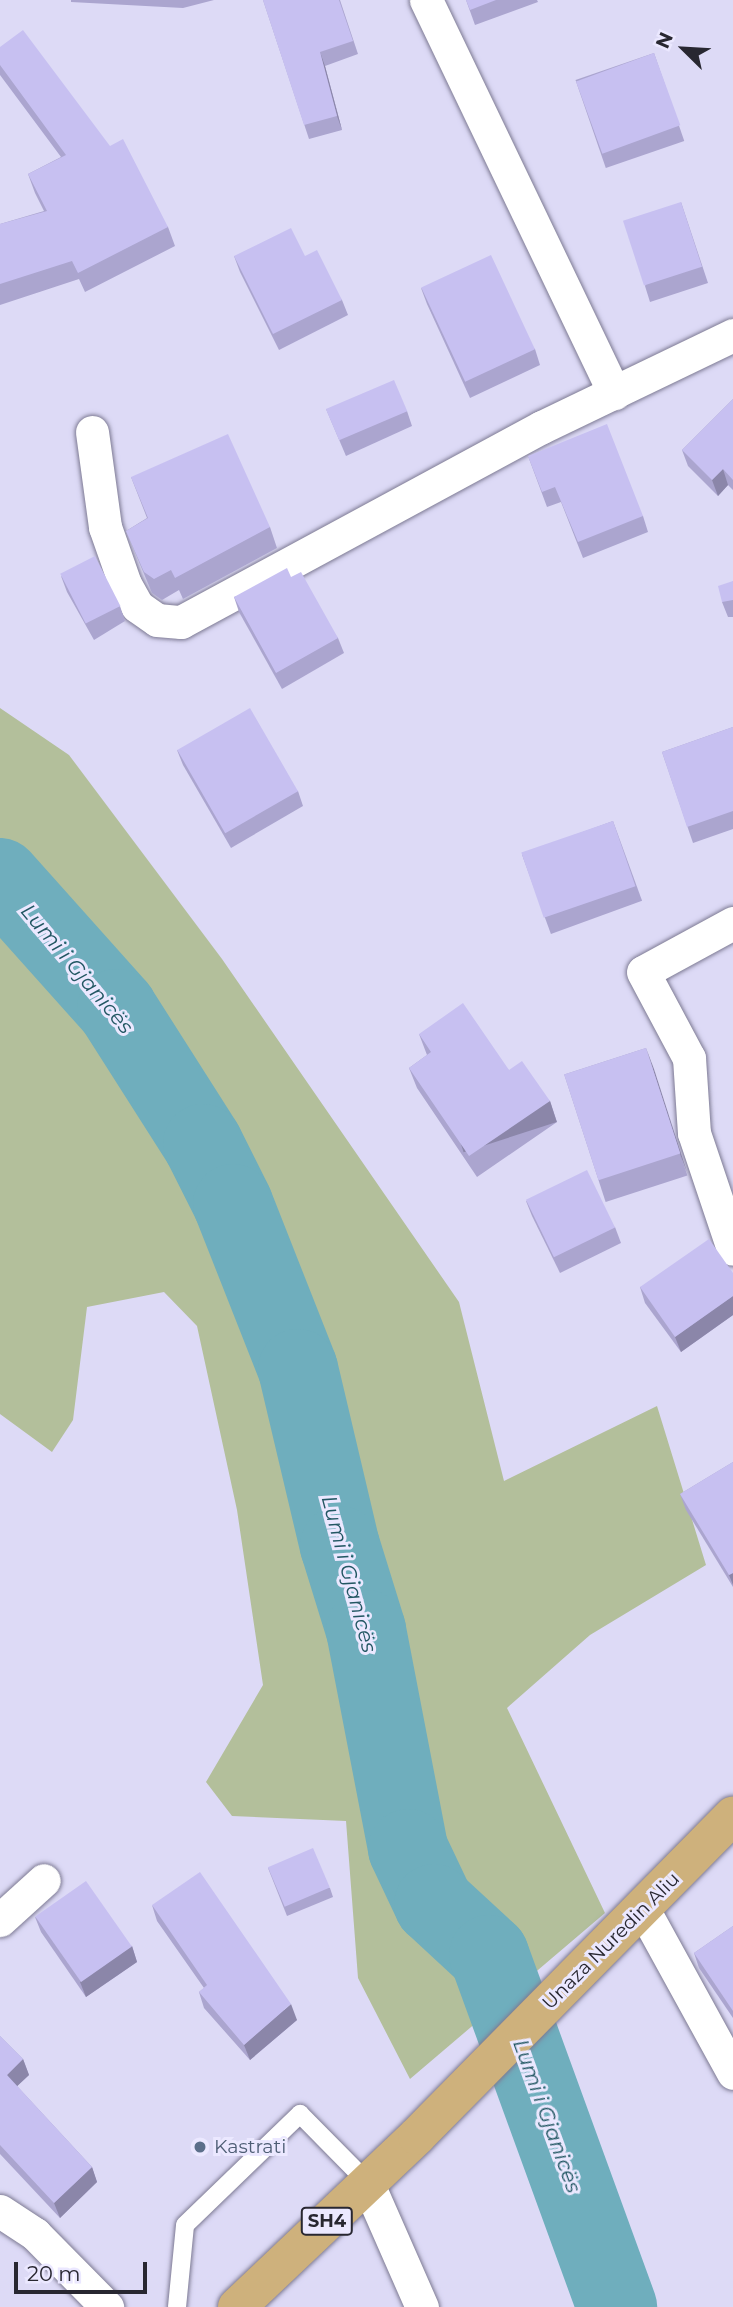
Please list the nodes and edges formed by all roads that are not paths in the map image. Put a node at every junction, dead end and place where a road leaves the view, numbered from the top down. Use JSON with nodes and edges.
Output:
{"nodes":[{"id":1,"x":426,"y":0,"type":"edge"},
{"id":2,"x":733,"y":335,"type":"edge"},
{"id":3,"x":614,"y":393,"type":"junction"},
{"id":4,"x":92,"y":432,"type":"dead end"},
{"id":5,"x":733,"y":923,"type":"edge"},
{"id":6,"x":733,"y":1250,"type":"edge"},
{"id":7,"x":733,"y":1816,"type":"edge"},
{"id":8,"x":44,"y":1880,"type":"dead end"},
{"id":9,"x":0,"y":1920,"type":"edge"},
{"id":10,"x":630,"y":1922,"type":"junction"},
{"id":11,"x":733,"y":2073,"type":"edge"},
{"id":12,"x":367,"y":2182,"type":"junction"},
{"id":13,"x":0,"y":2211,"type":"edge"},
{"id":14,"x":107,"y":2307,"type":"edge"},
{"id":15,"x":177,"y":2307,"type":"edge"},
{"id":16,"x":237,"y":2307,"type":"edge"},
{"id":17,"x":422,"y":2307,"type":"edge"}],
"edges":[{"from":1,"to":3,"type":"street"},
{"from":2,"to":3,"type":"street"},
{"from":3,"to":4,"type":"street"},
{"from":5,"to":6,"type":"street"},
{"from":7,"to":10,"type":"main road","name":"Unaza Nuredin Aliu","number":"SH4"},
{"from":8,"to":9,"type":"street"},
{"from":10,"to":11,"type":"street"},
{"from":10,"to":12,"type":"main road","name":"Unaza Nuredin Aliu","number":"SH4"},
{"from":12,"to":15,"type":"lane"},
{"from":12,"to":16,"type":"main road","name":"Unaza Nuredin Aliu","number":"SH4"},
{"from":12,"to":17,"type":"street"},
{"from":13,"to":14,"type":"street"}]}
